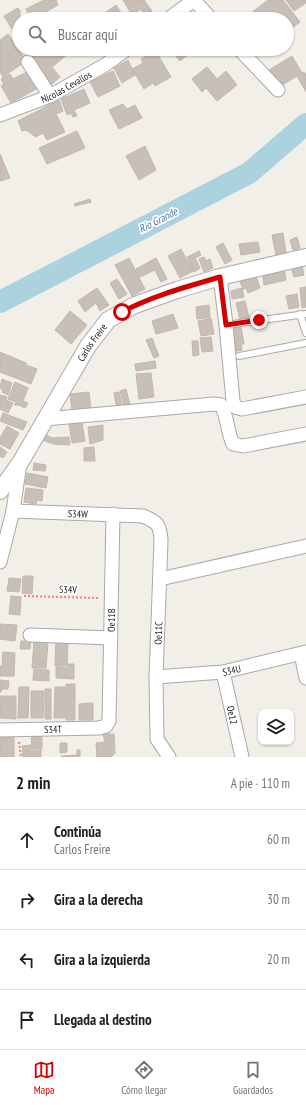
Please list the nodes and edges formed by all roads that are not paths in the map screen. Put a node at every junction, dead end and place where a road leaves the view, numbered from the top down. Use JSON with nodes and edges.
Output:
{"nodes":[{"id":1,"x":194,"y":0,"type":"edge"},
{"id":2,"x":178,"y":12,"type":"edge"},
{"id":3,"x":205,"y":12,"type":"edge"},
{"id":4,"x":117,"y":56,"type":"edge"},
{"id":5,"x":246,"y":56,"type":"edge"},
{"id":6,"x":28,"y":62,"type":"dead end"},
{"id":7,"x":278,"y":90,"type":"dead end"},
{"id":8,"x":50,"y":96,"type":"junction"},
{"id":9,"x":0,"y":115,"type":"edge"},
{"id":10,"x":306,"y":257,"type":"edge"},
{"id":11,"x":220,"y":277,"type":"junction"},
{"id":12,"x":303,"y":314,"type":"edge"},
{"id":13,"x":226,"y":325,"type":"junction"},
{"id":14,"x":306,"y":333,"type":"edge"},
{"id":15,"x":306,"y":343,"type":"edge"},
{"id":16,"x":239,"y":356,"type":"dead end"},
{"id":17,"x":306,"y":397,"type":"edge"},
{"id":18,"x":45,"y":419,"type":"junction"},
{"id":19,"x":306,"y":434,"type":"edge"},
{"id":20,"x":20,"y":463,"type":"junction"},
{"id":21,"x":0,"y":491,"type":"edge"},
{"id":22,"x":13,"y":511,"type":"junction"},
{"id":23,"x":113,"y":514,"type":"junction"},
{"id":24,"x":142,"y":516,"type":"joint"},
{"id":25,"x":306,"y":546,"type":"edge"},
{"id":26,"x":0,"y":562,"type":"edge"},
{"id":27,"x":160,"y":579,"type":"junction"},
{"id":28,"x":30,"y":635,"type":"dead end"},
{"id":29,"x":111,"y":638,"type":"junction"},
{"id":30,"x":303,"y":653,"type":"edge"},
{"id":31,"x":223,"y":672,"type":"junction"},
{"id":32,"x":156,"y":677,"type":"junction"},
{"id":33,"x":306,"y":678,"type":"edge"},
{"id":34,"x":106,"y":726,"type":"joint"},
{"id":35,"x":0,"y":730,"type":"edge"},
{"id":36,"x":169,"y":757,"type":"edge"},
{"id":37,"x":242,"y":757,"type":"edge"}],
"edges":[{"from":1,"to":2,"type":"street"},
{"from":1,"to":3,"type":"street"},
{"from":4,"to":8,"type":"street","name":"Nicolas Cevallos"},
{"from":5,"to":7,"type":"street"},
{"from":6,"to":8,"type":"street"},
{"from":8,"to":9,"type":"street","name":"Nicolas Cevallos"},
{"from":10,"to":11,"type":"street","name":"Carlos Freire"},
{"from":11,"to":13,"type":"street"},
{"from":11,"to":18,"type":"street","name":"Carlos Freire"},
{"from":12,"to":13,"type":"lane"},
{"from":12,"to":14,"type":"lane"},
{"from":13,"to":17,"type":"street"},
{"from":15,"to":16,"type":"lane"},
{"from":18,"to":19,"type":"street"},
{"from":18,"to":20,"type":"street","name":"Carlos Freire"},
{"from":20,"to":21,"type":"street","name":"Carlos Freire"},
{"from":20,"to":22,"type":"street"},
{"from":22,"to":23,"type":"street","name":"S34W"},
{"from":22,"to":26,"type":"street"},
{"from":23,"to":24,"type":"street","name":"S34W"},
{"from":23,"to":29,"type":"street","name":"Oe11B"},
{"from":24,"to":27,"type":"street","name":"Oe11C"},
{"from":25,"to":27,"type":"street"},
{"from":27,"to":32,"type":"street","name":"Oe11C"},
{"from":28,"to":29,"type":"street"},
{"from":29,"to":34,"type":"street","name":"Oe11B"},
{"from":30,"to":31,"type":"street","name":"S34U"},
{"from":30,"to":33,"type":"street"},
{"from":31,"to":32,"type":"street","name":"S34U"},
{"from":31,"to":37,"type":"street","name":"Oe12"},
{"from":32,"to":36,"type":"street","name":"Oe11C"},
{"from":34,"to":35,"type":"street","name":"S34T"}]}
